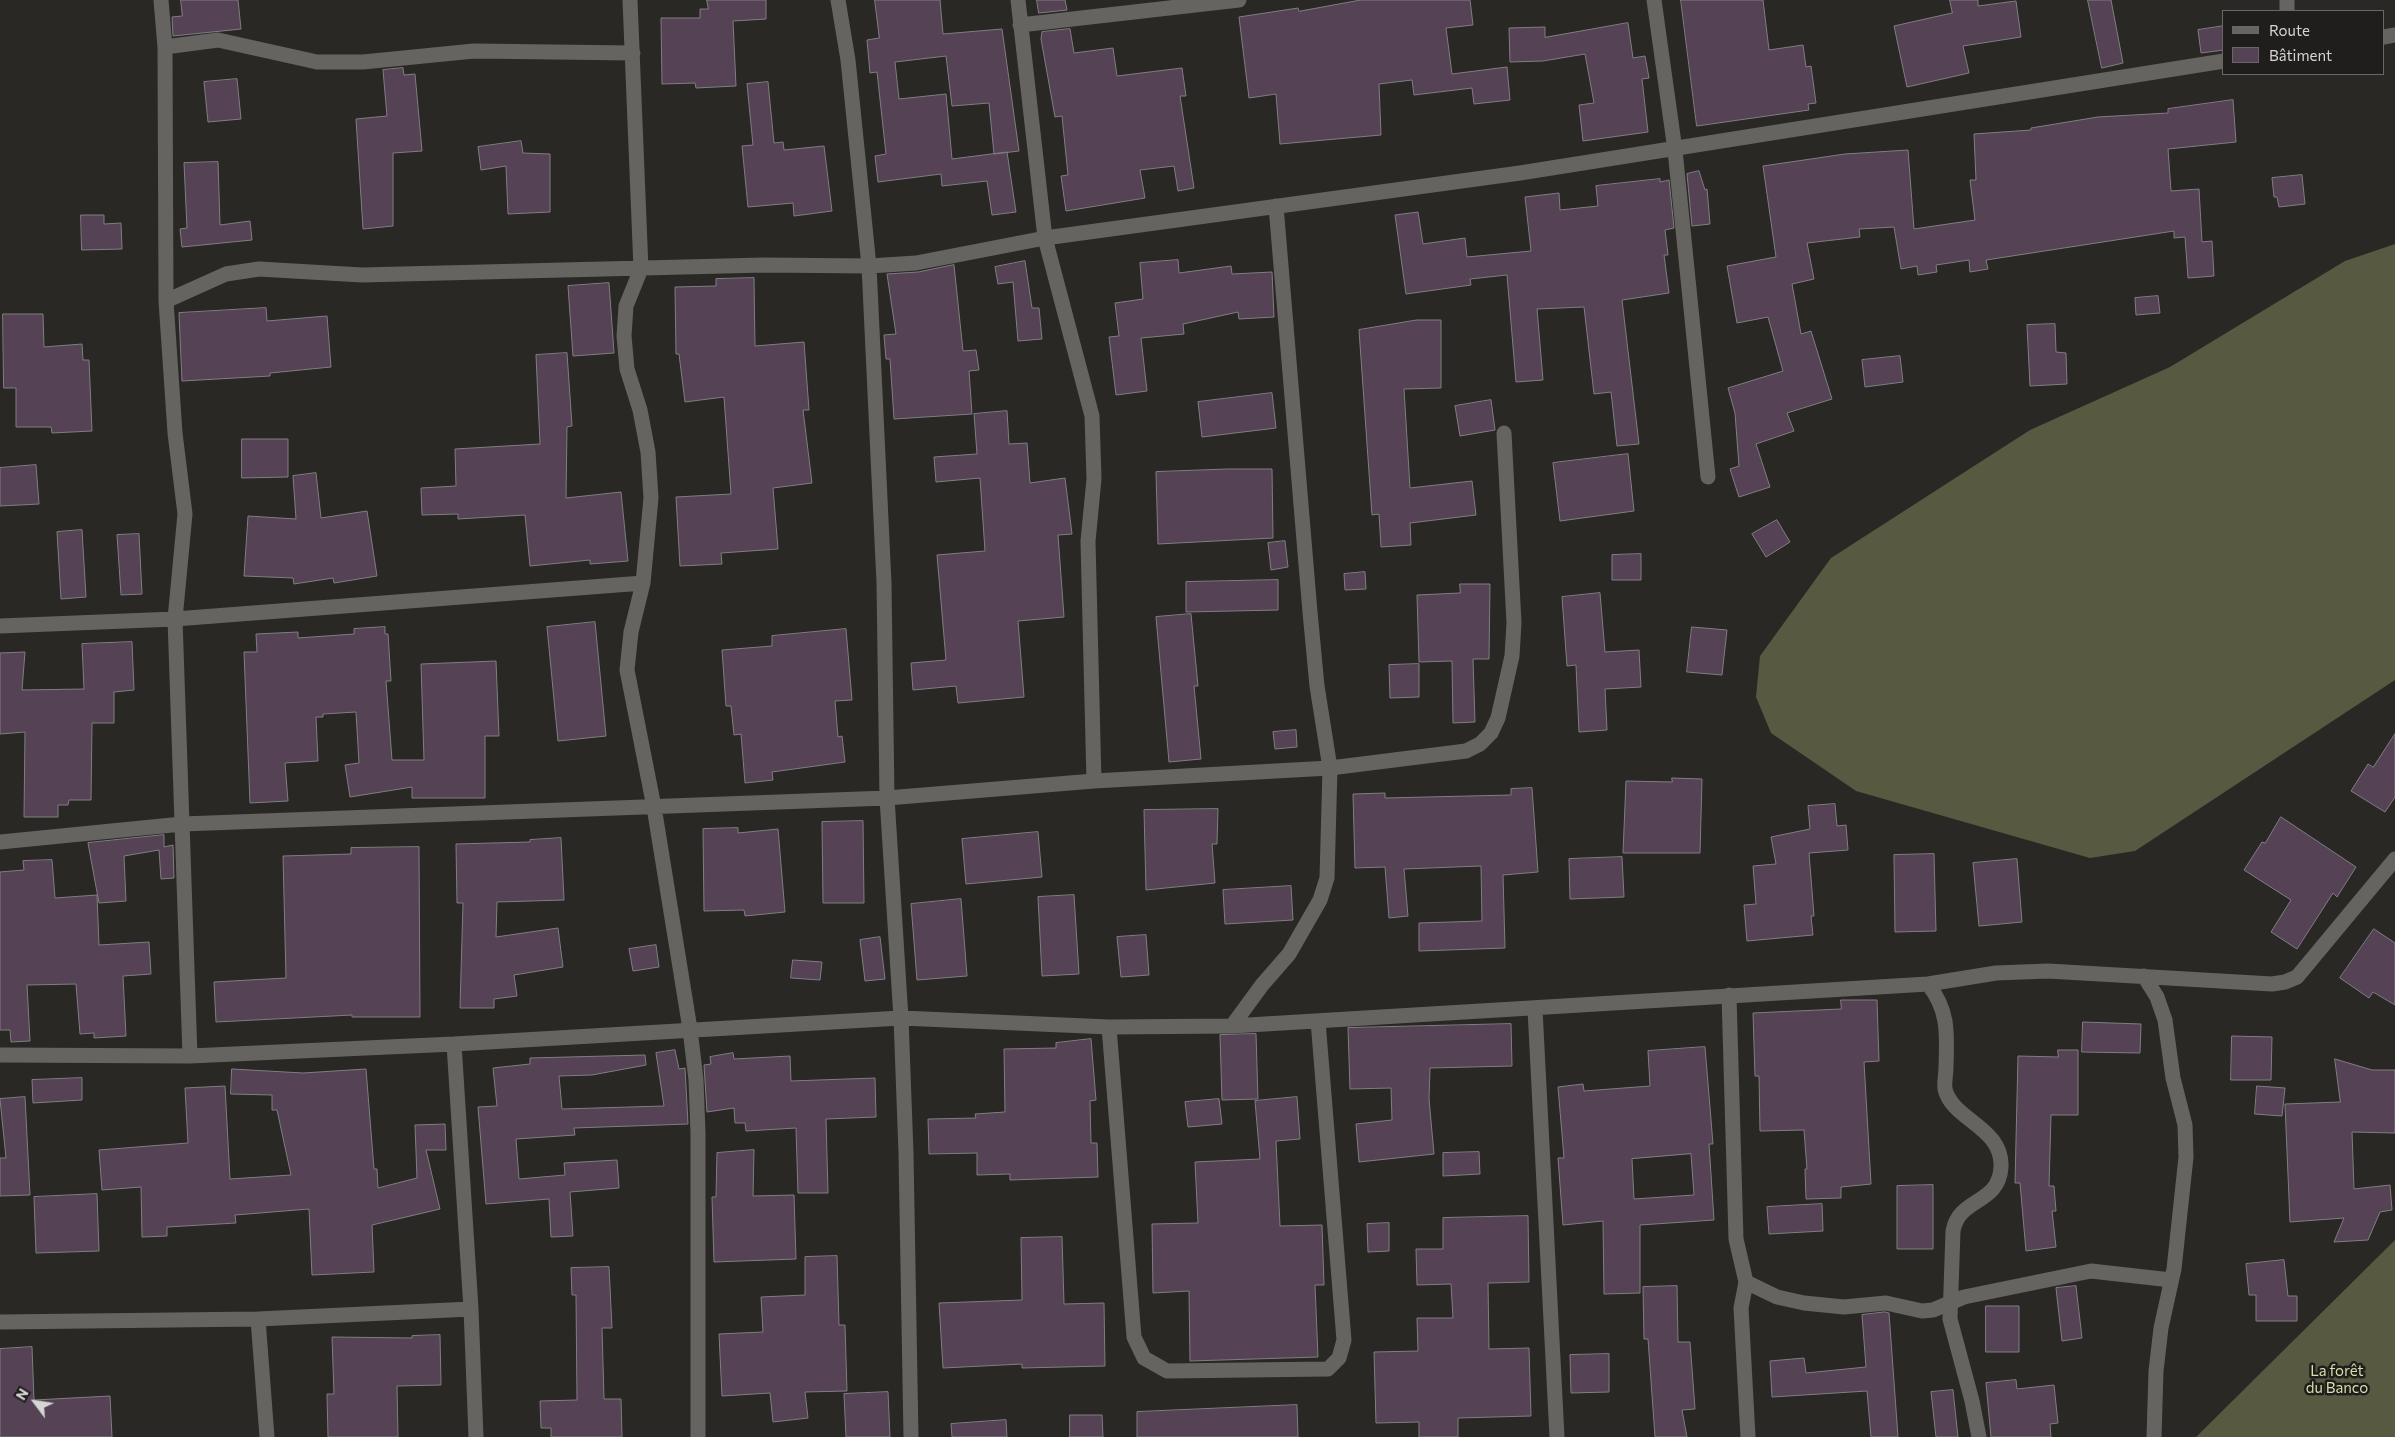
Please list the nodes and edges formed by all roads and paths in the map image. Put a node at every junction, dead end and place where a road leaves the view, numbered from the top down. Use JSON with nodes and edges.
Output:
{"nodes":[{"id":1,"x":161,"y":0,"type":"edge"},
{"id":2,"x":630,"y":0,"type":"edge"},
{"id":3,"x":838,"y":0,"type":"edge"},
{"id":4,"x":1018,"y":0,"type":"edge"},
{"id":5,"x":1239,"y":0,"type":"edge"},
{"id":6,"x":1654,"y":0,"type":"edge"},
{"id":7,"x":1020,"y":25,"type":"junction"},
{"id":8,"x":165,"y":47,"type":"junction"},
{"id":9,"x":633,"y":53,"type":"junction"},
{"id":10,"x":2222,"y":61,"type":"edge"},
{"id":11,"x":1674,"y":150,"type":"junction"},
{"id":12,"x":1276,"y":206,"type":"junction"},
{"id":13,"x":1045,"y":238,"type":"junction"},
{"id":14,"x":869,"y":266,"type":"junction"},
{"id":15,"x":641,"y":268,"type":"junction"},
{"id":16,"x":166,"y":301,"type":"junction"},
{"id":17,"x":1504,"y":433,"type":"dead end"},
{"id":18,"x":1708,"y":478,"type":"dead end"},
{"id":19,"x":643,"y":583,"type":"junction"},
{"id":20,"x":175,"y":619,"type":"junction"},
{"id":21,"x":0,"y":626,"type":"edge"},
{"id":22,"x":1330,"y":768,"type":"junction"},
{"id":23,"x":1094,"y":781,"type":"junction"},
{"id":24,"x":887,"y":798,"type":"junction"},
{"id":25,"x":654,"y":807,"type":"junction"},
{"id":26,"x":182,"y":824,"type":"junction"},
{"id":27,"x":0,"y":842,"type":"edge"},
{"id":28,"x":2395,"y":859,"type":"edge"},
{"id":29,"x":2144,"y":976,"type":"junction"},
{"id":30,"x":1928,"y":984,"type":"junction"},
{"id":31,"x":1729,"y":995,"type":"junction"},
{"id":32,"x":1535,"y":1009,"type":"junction"},
{"id":33,"x":900,"y":1018,"type":"junction"},
{"id":34,"x":1318,"y":1021,"type":"junction"},
{"id":35,"x":1232,"y":1026,"type":"junction"},
{"id":36,"x":1109,"y":1027,"type":"junction"},
{"id":37,"x":690,"y":1029,"type":"junction"},
{"id":38,"x":454,"y":1044,"type":"junction"},
{"id":39,"x":0,"y":1055,"type":"edge"},
{"id":40,"x":190,"y":1056,"type":"junction"},
{"id":41,"x":2171,"y":1280,"type":"junction"},
{"id":42,"x":1746,"y":1282,"type":"junction"},
{"id":43,"x":1950,"y":1302,"type":"junction"},
{"id":44,"x":471,"y":1309,"type":"junction"},
{"id":45,"x":258,"y":1319,"type":"junction"},
{"id":46,"x":0,"y":1322,"type":"edge"},
{"id":47,"x":267,"y":1437,"type":"edge"},
{"id":48,"x":476,"y":1437,"type":"edge"},
{"id":49,"x":698,"y":1437,"type":"edge"},
{"id":50,"x":911,"y":1437,"type":"edge"},
{"id":51,"x":1557,"y":1437,"type":"edge"},
{"id":52,"x":1748,"y":1437,"type":"edge"},
{"id":53,"x":1979,"y":1437,"type":"edge"},
{"id":54,"x":2154,"y":1437,"type":"edge"}],
"edges":[{"from":1,"to":8,"type":"street"},
{"from":2,"to":9,"type":"street"},
{"from":3,"to":14,"type":"street"},
{"from":4,"to":7,"type":"street"},
{"from":5,"to":7,"type":"street"},
{"from":6,"to":11,"type":"street"},
{"from":7,"to":13,"type":"street"},
{"from":8,"to":9,"type":"street"},
{"from":8,"to":16,"type":"street"},
{"from":9,"to":15,"type":"street"},
{"from":10,"to":11,"type":"street"},
{"from":11,"to":12,"type":"street"},
{"from":11,"to":18,"type":"street"},
{"from":12,"to":13,"type":"street"},
{"from":12,"to":22,"type":"street"},
{"from":13,"to":14,"type":"street"},
{"from":13,"to":23,"type":"street"},
{"from":14,"to":15,"type":"street"},
{"from":14,"to":24,"type":"street"},
{"from":15,"to":16,"type":"street"},
{"from":15,"to":19,"type":"street"},
{"from":16,"to":20,"type":"street"},
{"from":17,"to":22,"type":"street"},
{"from":19,"to":20,"type":"street"},
{"from":19,"to":25,"type":"street"},
{"from":20,"to":21,"type":"street"},
{"from":20,"to":26,"type":"street"},
{"from":22,"to":23,"type":"street"},
{"from":22,"to":35,"type":"street"},
{"from":23,"to":24,"type":"street"},
{"from":24,"to":25,"type":"street"},
{"from":24,"to":33,"type":"street"},
{"from":25,"to":26,"type":"street"},
{"from":25,"to":37,"type":"street"},
{"from":26,"to":27,"type":"street"},
{"from":26,"to":40,"type":"street"},
{"from":28,"to":29,"type":"street"},
{"from":29,"to":30,"type":"street"},
{"from":29,"to":41,"type":"street"},
{"from":30,"to":31,"type":"street"},
{"from":30,"to":43,"type":"street"},
{"from":31,"to":32,"type":"street"},
{"from":31,"to":42,"type":"street"},
{"from":32,"to":34,"type":"street"},
{"from":32,"to":51,"type":"street"},
{"from":33,"to":36,"type":"street"},
{"from":33,"to":37,"type":"street"},
{"from":33,"to":50,"type":"street"},
{"from":34,"to":35,"type":"street"},
{"from":34,"to":36,"type":"street"},
{"from":35,"to":36,"type":"street"},
{"from":37,"to":38,"type":"street"},
{"from":37,"to":49,"type":"street"},
{"from":38,"to":40,"type":"street"},
{"from":38,"to":44,"type":"street"},
{"from":39,"to":40,"type":"street"},
{"from":41,"to":43,"type":"street"},
{"from":41,"to":54,"type":"street"},
{"from":42,"to":43,"type":"street"},
{"from":42,"to":52,"type":"street"},
{"from":43,"to":53,"type":"street"},
{"from":44,"to":45,"type":"street"},
{"from":44,"to":48,"type":"street"},
{"from":45,"to":46,"type":"street"},
{"from":45,"to":47,"type":"street"}]}
